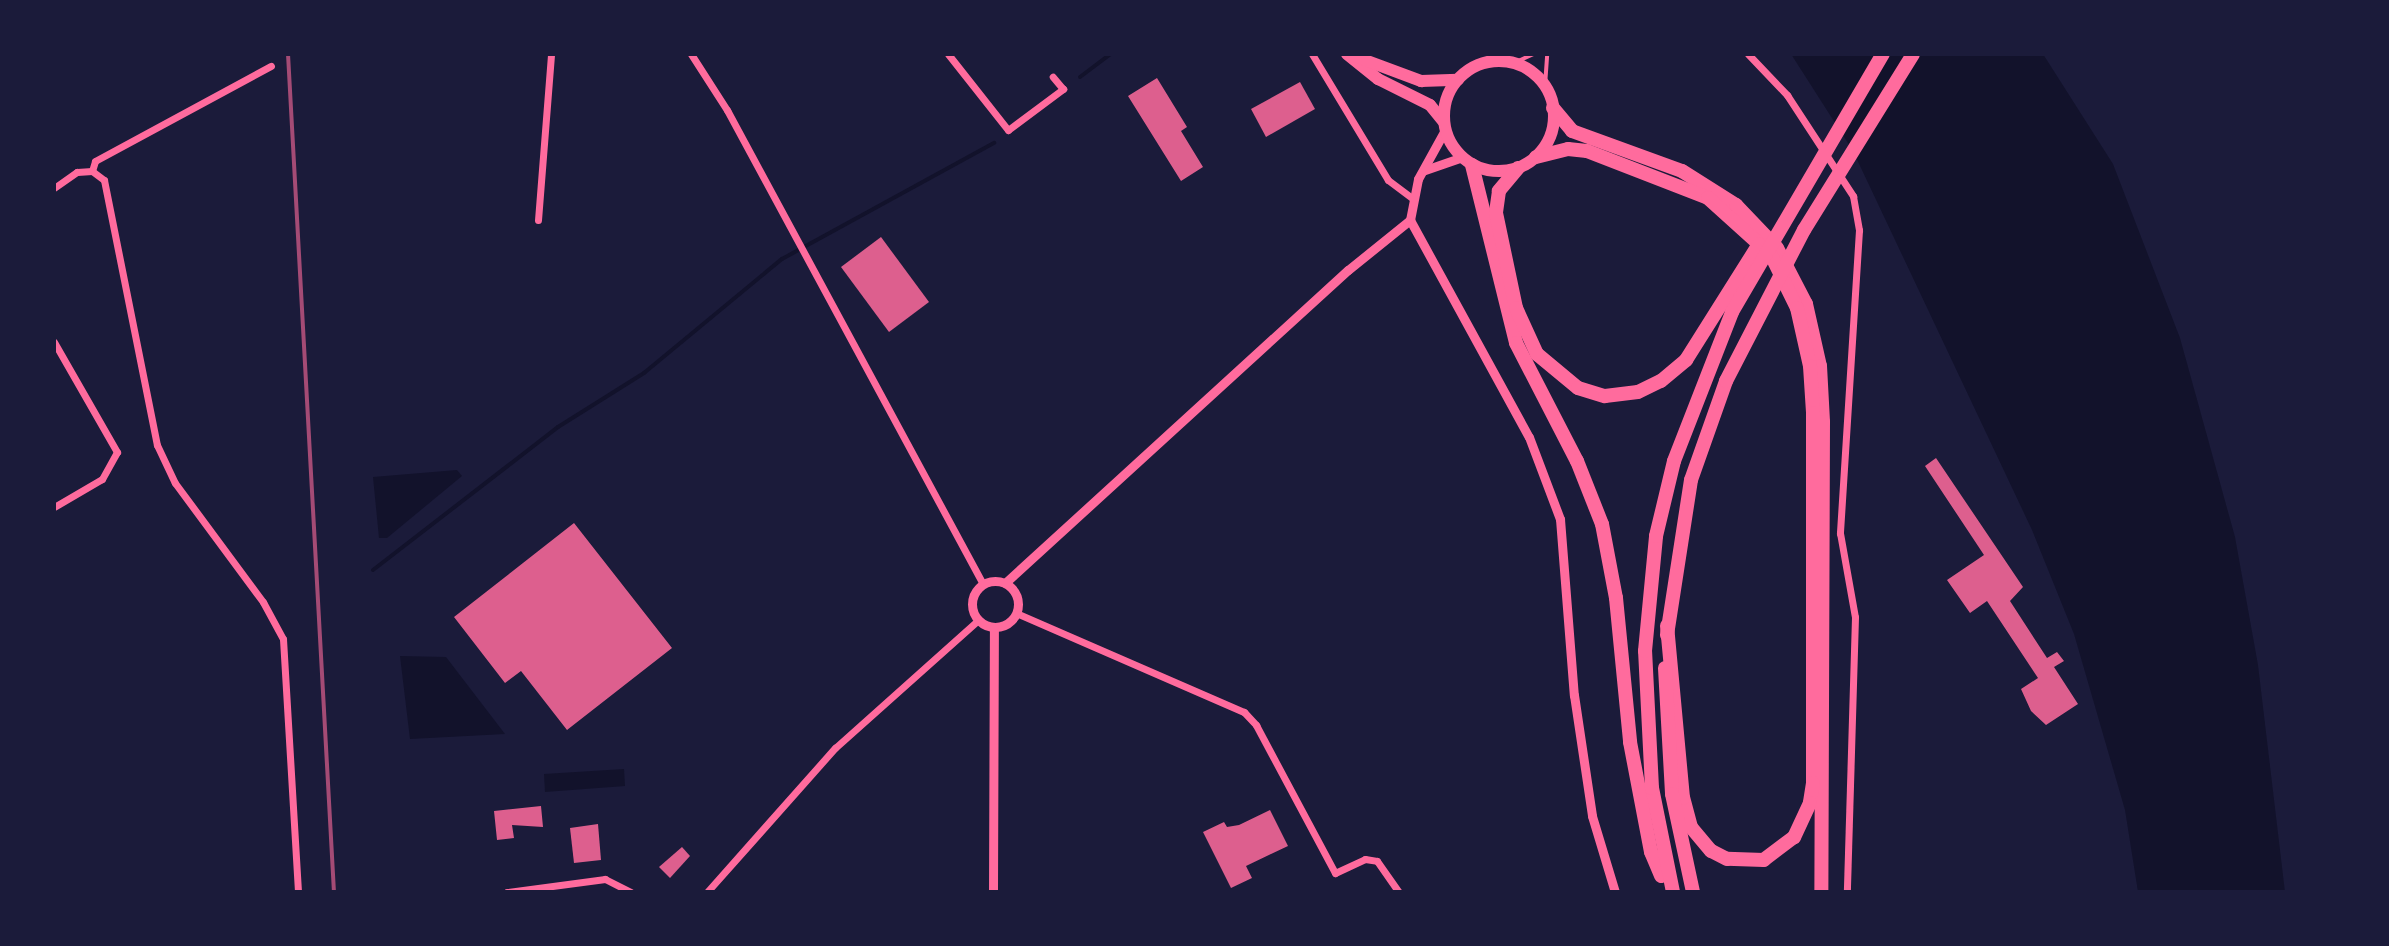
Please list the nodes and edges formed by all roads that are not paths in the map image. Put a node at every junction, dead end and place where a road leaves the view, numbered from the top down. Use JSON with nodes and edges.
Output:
{"nodes":[{"id":1,"x":551,"y":54,"type":"edge"},
{"id":2,"x":691,"y":54,"type":"edge"},
{"id":3,"x":948,"y":54,"type":"edge"},
{"id":4,"x":1312,"y":54,"type":"edge"},
{"id":5,"x":1348,"y":54,"type":"edge"},
{"id":6,"x":1533,"y":54,"type":"edge"},
{"id":7,"x":1547,"y":54,"type":"edge"},
{"id":8,"x":1748,"y":54,"type":"edge"},
{"id":9,"x":1883,"y":54,"type":"edge"},
{"id":10,"x":1913,"y":54,"type":"edge"},
{"id":11,"x":1514,"y":63,"type":"junction"},
{"id":12,"x":271,"y":66,"type":"dead end"},
{"id":13,"x":1053,"y":77,"type":"dead end"},
{"id":14,"x":1458,"y":80,"type":"junction"},
{"id":15,"x":1545,"y":86,"type":"junction"},
{"id":16,"x":1553,"y":108,"type":"junction"},
{"id":17,"x":1445,"y":126,"type":"junction"},
{"id":18,"x":1536,"y":157,"type":"junction"},
{"id":19,"x":1467,"y":161,"type":"junction"},
{"id":20,"x":1518,"y":168,"type":"junction"},
{"id":21,"x":1425,"y":170,"type":"junction"},
{"id":22,"x":92,"y":171,"type":"junction"},
{"id":23,"x":54,"y":188,"type":"edge"},
{"id":24,"x":1412,"y":198,"type":"junction"},
{"id":25,"x":538,"y":220,"type":"dead end"},
{"id":26,"x":1410,"y":220,"type":"junction"},
{"id":27,"x":1745,"y":274,"type":"junction"},
{"id":28,"x":54,"y":342,"type":"edge"},
{"id":29,"x":54,"y":507,"type":"edge"},
{"id":30,"x":1005,"y":583,"type":"junction"},
{"id":31,"x":983,"y":584,"type":"junction"},
{"id":32,"x":1016,"y":613,"type":"junction"},
{"id":33,"x":978,"y":620,"type":"junction"},
{"id":34,"x":1667,"y":626,"type":"junction"},
{"id":35,"x":994,"y":627,"type":"junction"},
{"id":36,"x":298,"y":892,"type":"edge"},
{"id":37,"x":507,"y":892,"type":"edge"},
{"id":38,"x":631,"y":892,"type":"edge"},
{"id":39,"x":707,"y":892,"type":"edge"},
{"id":40,"x":993,"y":892,"type":"edge"},
{"id":41,"x":1399,"y":892,"type":"edge"},
{"id":42,"x":1615,"y":892,"type":"edge"},
{"id":43,"x":1670,"y":892,"type":"edge"},
{"id":44,"x":1693,"y":892,"type":"edge"},
{"id":45,"x":1821,"y":892,"type":"edge"},
{"id":46,"x":1847,"y":892,"type":"edge"}],
"edges":[{"from":1,"to":25,"type":"street"},
{"from":2,"to":31,"type":"street"},
{"from":3,"to":13,"type":"street"},
{"from":4,"to":24,"type":"street"},
{"from":5,"to":14,"type":"main road"},
{"from":5,"to":17,"type":"main road"},
{"from":6,"to":11,"type":"lane"},
{"from":7,"to":15,"type":"lane"},
{"from":8,"to":46,"type":"street"},
{"from":9,"to":27,"type":"highway"},
{"from":10,"to":34,"type":"highway"},
{"from":11,"to":14,"type":"main road"},
{"from":11,"to":15,"type":"main road"},
{"from":12,"to":22,"type":"street"},
{"from":14,"to":17,"type":"main road"},
{"from":15,"to":16,"type":"main road"},
{"from":16,"to":18,"type":"main road"},
{"from":16,"to":45,"type":"highway"},
{"from":17,"to":19,"type":"main road"},
{"from":17,"to":21,"type":"street"},
{"from":18,"to":20,"type":"main road"},
{"from":18,"to":34,"type":"highway"},
{"from":19,"to":20,"type":"main road"},
{"from":19,"to":21,"type":"street"},
{"from":19,"to":43,"type":"highway"},
{"from":20,"to":27,"type":"highway"},
{"from":21,"to":24,"type":"street"},
{"from":22,"to":23,"type":"street"},
{"from":22,"to":36,"type":"street"},
{"from":24,"to":26,"type":"street"},
{"from":26,"to":30,"type":"street"},
{"from":26,"to":42,"type":"street"},
{"from":27,"to":43,"type":"highway"},
{"from":28,"to":29,"type":"street"},
{"from":30,"to":31,"type":"street"},
{"from":30,"to":32,"type":"street"},
{"from":31,"to":33,"type":"street"},
{"from":32,"to":35,"type":"street"},
{"from":32,"to":41,"type":"street"},
{"from":33,"to":35,"type":"street"},
{"from":33,"to":39,"type":"street"},
{"from":34,"to":44,"type":"highway"},
{"from":35,"to":40,"type":"street"},
{"from":37,"to":38,"type":"street"}]}
